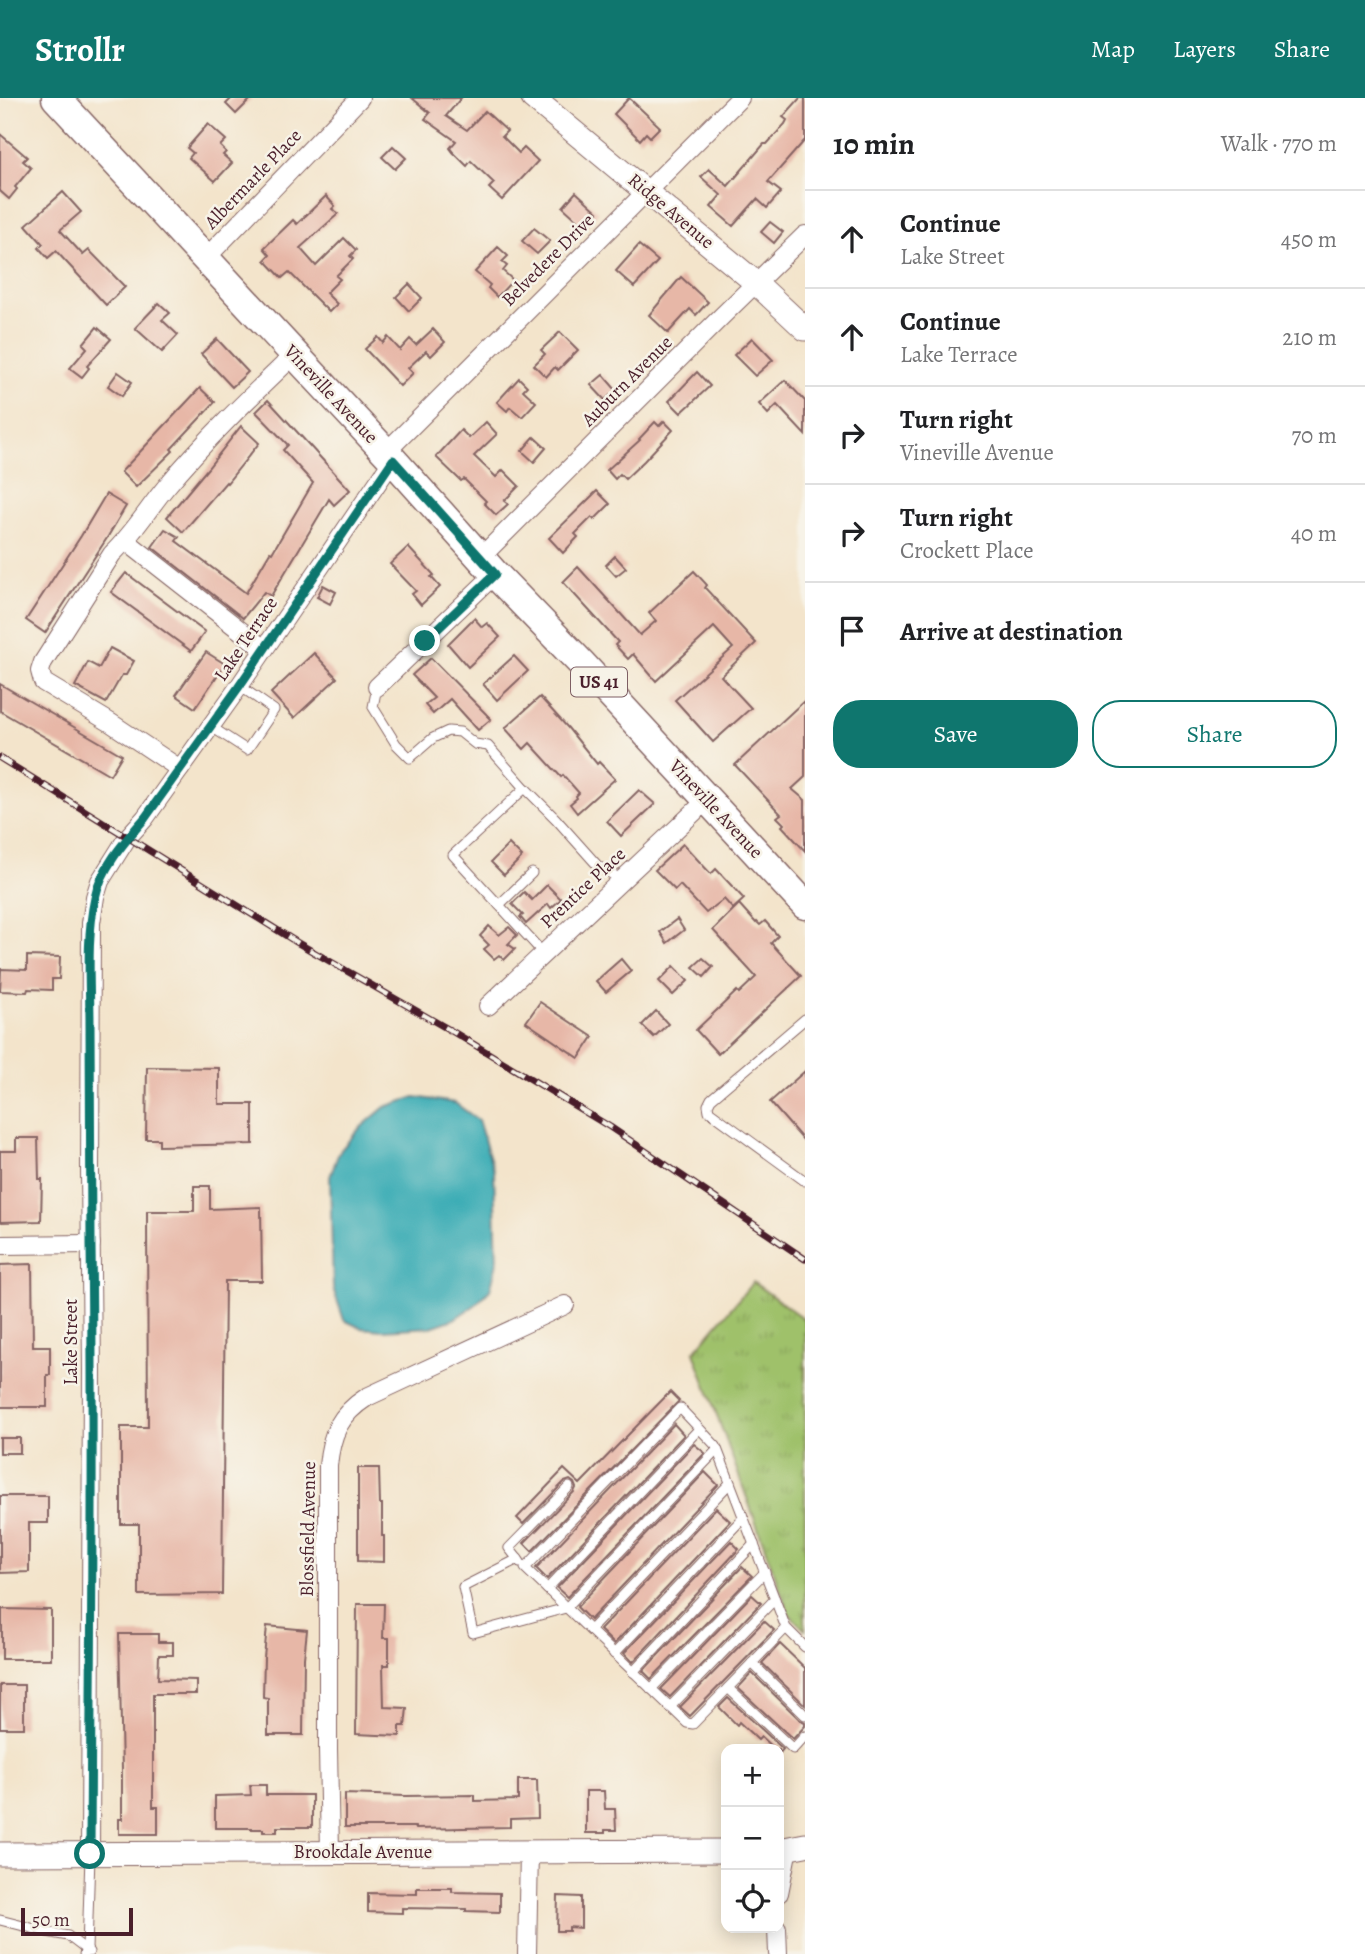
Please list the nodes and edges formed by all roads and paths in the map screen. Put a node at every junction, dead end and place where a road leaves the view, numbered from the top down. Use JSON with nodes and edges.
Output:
{"nodes":[{"id":1,"x":56,"y":98,"type":"edge"},
{"id":2,"x":360,"y":98,"type":"edge"},
{"id":3,"x":533,"y":98,"type":"edge"},
{"id":4,"x":740,"y":98,"type":"edge"},
{"id":5,"x":647,"y":191,"type":"junction"},
{"id":6,"x":805,"y":235,"type":"edge"},
{"id":7,"x":205,"y":259,"type":"junction"},
{"id":8,"x":756,"y":283,"type":"junction"},
{"id":9,"x":805,"y":329,"type":"edge"},
{"id":10,"x":294,"y":355,"type":"junction"},
{"id":11,"x":389,"y":456,"type":"junction"},
{"id":12,"x":126,"y":541,"type":"junction"},
{"id":13,"x":488,"y":566,"type":"junction"},
{"id":14,"x":264,"y":649,"type":"junction"},
{"id":15,"x":240,"y":686,"type":"junction"},
{"id":16,"x":377,"y":687,"type":"joint"},
{"id":17,"x":210,"y":726,"type":"junction"},
{"id":18,"x":180,"y":769,"type":"junction"},
{"id":19,"x":525,"y":788,"type":"junction"},
{"id":20,"x":707,"y":800,"type":"junction"},
{"id":21,"x":127,"y":838,"type":"joint"},
{"id":22,"x":532,"y":873,"type":"dead end"},
{"id":23,"x":622,"y":880,"type":"junction"},
{"id":24,"x":499,"y":905,"type":"junction"},
{"id":25,"x":805,"y":905,"type":"edge"},
{"id":26,"x":544,"y":954,"type":"junction"},
{"id":27,"x":488,"y":1006,"type":"dead end"},
{"id":28,"x":805,"y":1020,"type":"edge"},
{"id":29,"x":805,"y":1181,"type":"edge"},
{"id":30,"x":91,"y":1244,"type":"junction"},
{"id":31,"x":0,"y":1245,"type":"edge"},
{"id":32,"x":565,"y":1305,"type":"dead end"},
{"id":33,"x":699,"y":1429,"type":"junction"},
{"id":34,"x":717,"y":1450,"type":"junction"},
{"id":35,"x":730,"y":1483,"type":"junction"},
{"id":36,"x":569,"y":1487,"type":"dead end"},
{"id":37,"x":743,"y":1518,"type":"junction"},
{"id":38,"x":754,"y":1544,"type":"junction"},
{"id":39,"x":518,"y":1559,"type":"junction"},
{"id":40,"x":525,"y":1568,"type":"junction"},
{"id":41,"x":765,"y":1572,"type":"junction"},
{"id":42,"x":547,"y":1589,"type":"junction"},
{"id":43,"x":775,"y":1599,"type":"junction"},
{"id":44,"x":566,"y":1608,"type":"junction"},
{"id":45,"x":786,"y":1628,"type":"junction"},
{"id":46,"x":590,"y":1630,"type":"junction"},
{"id":47,"x":805,"y":1647,"type":"edge"},
{"id":48,"x":614,"y":1654,"type":"junction"},
{"id":49,"x":752,"y":1663,"type":"junction"},
{"id":50,"x":633,"y":1672,"type":"junction"},
{"id":51,"x":728,"y":1688,"type":"junction"},
{"id":52,"x":651,"y":1689,"type":"junction"},
{"id":53,"x":670,"y":1707,"type":"junction"},
{"id":54,"x":805,"y":1715,"type":"edge"},
{"id":55,"x":805,"y":1736,"type":"edge"},
{"id":56,"x":796,"y":1847,"type":"edge"},
{"id":57,"x":721,"y":1851,"type":"edge"},
{"id":58,"x":330,"y":1852,"type":"junction"},
{"id":59,"x":529,"y":1852,"type":"junction"},
{"id":60,"x":0,"y":1854,"type":"edge"},
{"id":61,"x":90,"y":1854,"type":"junction"},
{"id":62,"x":784,"y":1879,"type":"edge"},
{"id":63,"x":0,"y":1920,"type":"edge"},
{"id":64,"x":776,"y":1933,"type":"edge"},
{"id":65,"x":87,"y":1952,"type":"edge"},
{"id":66,"x":527,"y":1954,"type":"edge"},
{"id":67,"x":778,"y":1954,"type":"edge"}],
"edges":[{"from":1,"to":7,"type":"main road","name":"Vineville Avenue","number":"US 41"},
{"from":2,"to":7,"type":"street","name":"Albermarle Place"},
{"from":3,"to":5,"type":"street","name":"Ridge Avenue"},
{"from":4,"to":5,"type":"street","name":"Belvedere Drive"},
{"from":5,"to":8,"type":"street","name":"Ridge Avenue"},
{"from":5,"to":11,"type":"street","name":"Belvedere Drive"},
{"from":6,"to":8,"type":"street","name":"Auburn Avenue"},
{"from":7,"to":10,"type":"main road","name":"Vineville Avenue","number":"US 41"},
{"from":8,"to":9,"type":"street","name":"Ridge Avenue"},
{"from":8,"to":13,"type":"street","name":"Auburn Avenue"},
{"from":10,"to":11,"type":"main road","name":"Vineville Avenue","number":"US 41"},
{"from":10,"to":12,"type":"street"},
{"from":11,"to":13,"type":"main road","name":"Vineville Avenue","number":"US 41"},
{"from":11,"to":14,"type":"street","name":"Lake Terrace"},
{"from":12,"to":14,"type":"street"},
{"from":12,"to":18,"type":"street"},
{"from":13,"to":16,"type":"street","name":"Auburn Avenue"},
{"from":13,"to":20,"type":"main road","name":"Vineville Avenue","number":"US 41"},
{"from":14,"to":15,"type":"street","name":"Lake Terrace"},
{"from":15,"to":17,"type":"street","name":"Lake Terrace"},
{"from":15,"to":17,"type":"lane"},
{"from":16,"to":19,"type":"lane"},
{"from":17,"to":18,"type":"street","name":"Lake Terrace"},
{"from":18,"to":21,"type":"street","name":"Lake Terrace"},
{"from":19,"to":23,"type":"lane"},
{"from":19,"to":24,"type":"lane"},
{"from":20,"to":23,"type":"street","name":"Prentice Place"},
{"from":20,"to":25,"type":"main road","name":"Vineville Avenue","number":"US 41"},
{"from":21,"to":30,"type":"street","name":"Lake Street"},
{"from":22,"to":24,"type":"lane"},
{"from":23,"to":26,"type":"street","name":"Prentice Place"},
{"from":24,"to":26,"type":"lane"},
{"from":26,"to":27,"type":"street","name":"Prentice Place"},
{"from":28,"to":29,"type":"lane"},
{"from":30,"to":31,"type":"street"},
{"from":30,"to":61,"type":"street","name":"Lake Street"},
{"from":32,"to":58,"type":"street","name":"Blossfield Avenue"},
{"from":33,"to":34,"type":"lane"},
{"from":33,"to":40,"type":"lane"},
{"from":33,"to":42,"type":"lane"},
{"from":34,"to":35,"type":"lane"},
{"from":34,"to":44,"type":"lane"},
{"from":35,"to":37,"type":"lane"},
{"from":35,"to":46,"type":"lane"},
{"from":36,"to":39,"type":"lane"},
{"from":37,"to":38,"type":"lane"},
{"from":37,"to":48,"type":"lane"},
{"from":38,"to":41,"type":"lane"},
{"from":38,"to":50,"type":"lane"},
{"from":39,"to":40,"type":"lane"},
{"from":39,"to":44,"type":"lane"},
{"from":40,"to":42,"type":"lane"},
{"from":41,"to":43,"type":"lane"},
{"from":41,"to":52,"type":"lane"},
{"from":42,"to":44,"type":"lane"},
{"from":43,"to":45,"type":"lane"},
{"from":43,"to":53,"type":"lane"},
{"from":44,"to":46,"type":"lane"},
{"from":45,"to":47,"type":"lane"},
{"from":45,"to":49,"type":"lane"},
{"from":46,"to":48,"type":"lane"},
{"from":48,"to":50,"type":"lane"},
{"from":49,"to":51,"type":"lane"},
{"from":49,"to":54,"type":"lane"},
{"from":50,"to":52,"type":"lane"},
{"from":51,"to":53,"type":"lane"},
{"from":51,"to":55,"type":"lane"},
{"from":52,"to":53,"type":"lane"},
{"from":56,"to":62,"type":"street"},
{"from":57,"to":59,"type":"street","name":"Brookdale Avenue"},
{"from":58,"to":59,"type":"street","name":"Brookdale Avenue"},
{"from":58,"to":61,"type":"street","name":"Brookdale Avenue"},
{"from":59,"to":66,"type":"street"},
{"from":60,"to":61,"type":"street","name":"Brookdale Avenue"},
{"from":61,"to":65,"type":"lane"},
{"from":63,"to":65,"type":"lane"},
{"from":64,"to":67,"type":"street"}]}
